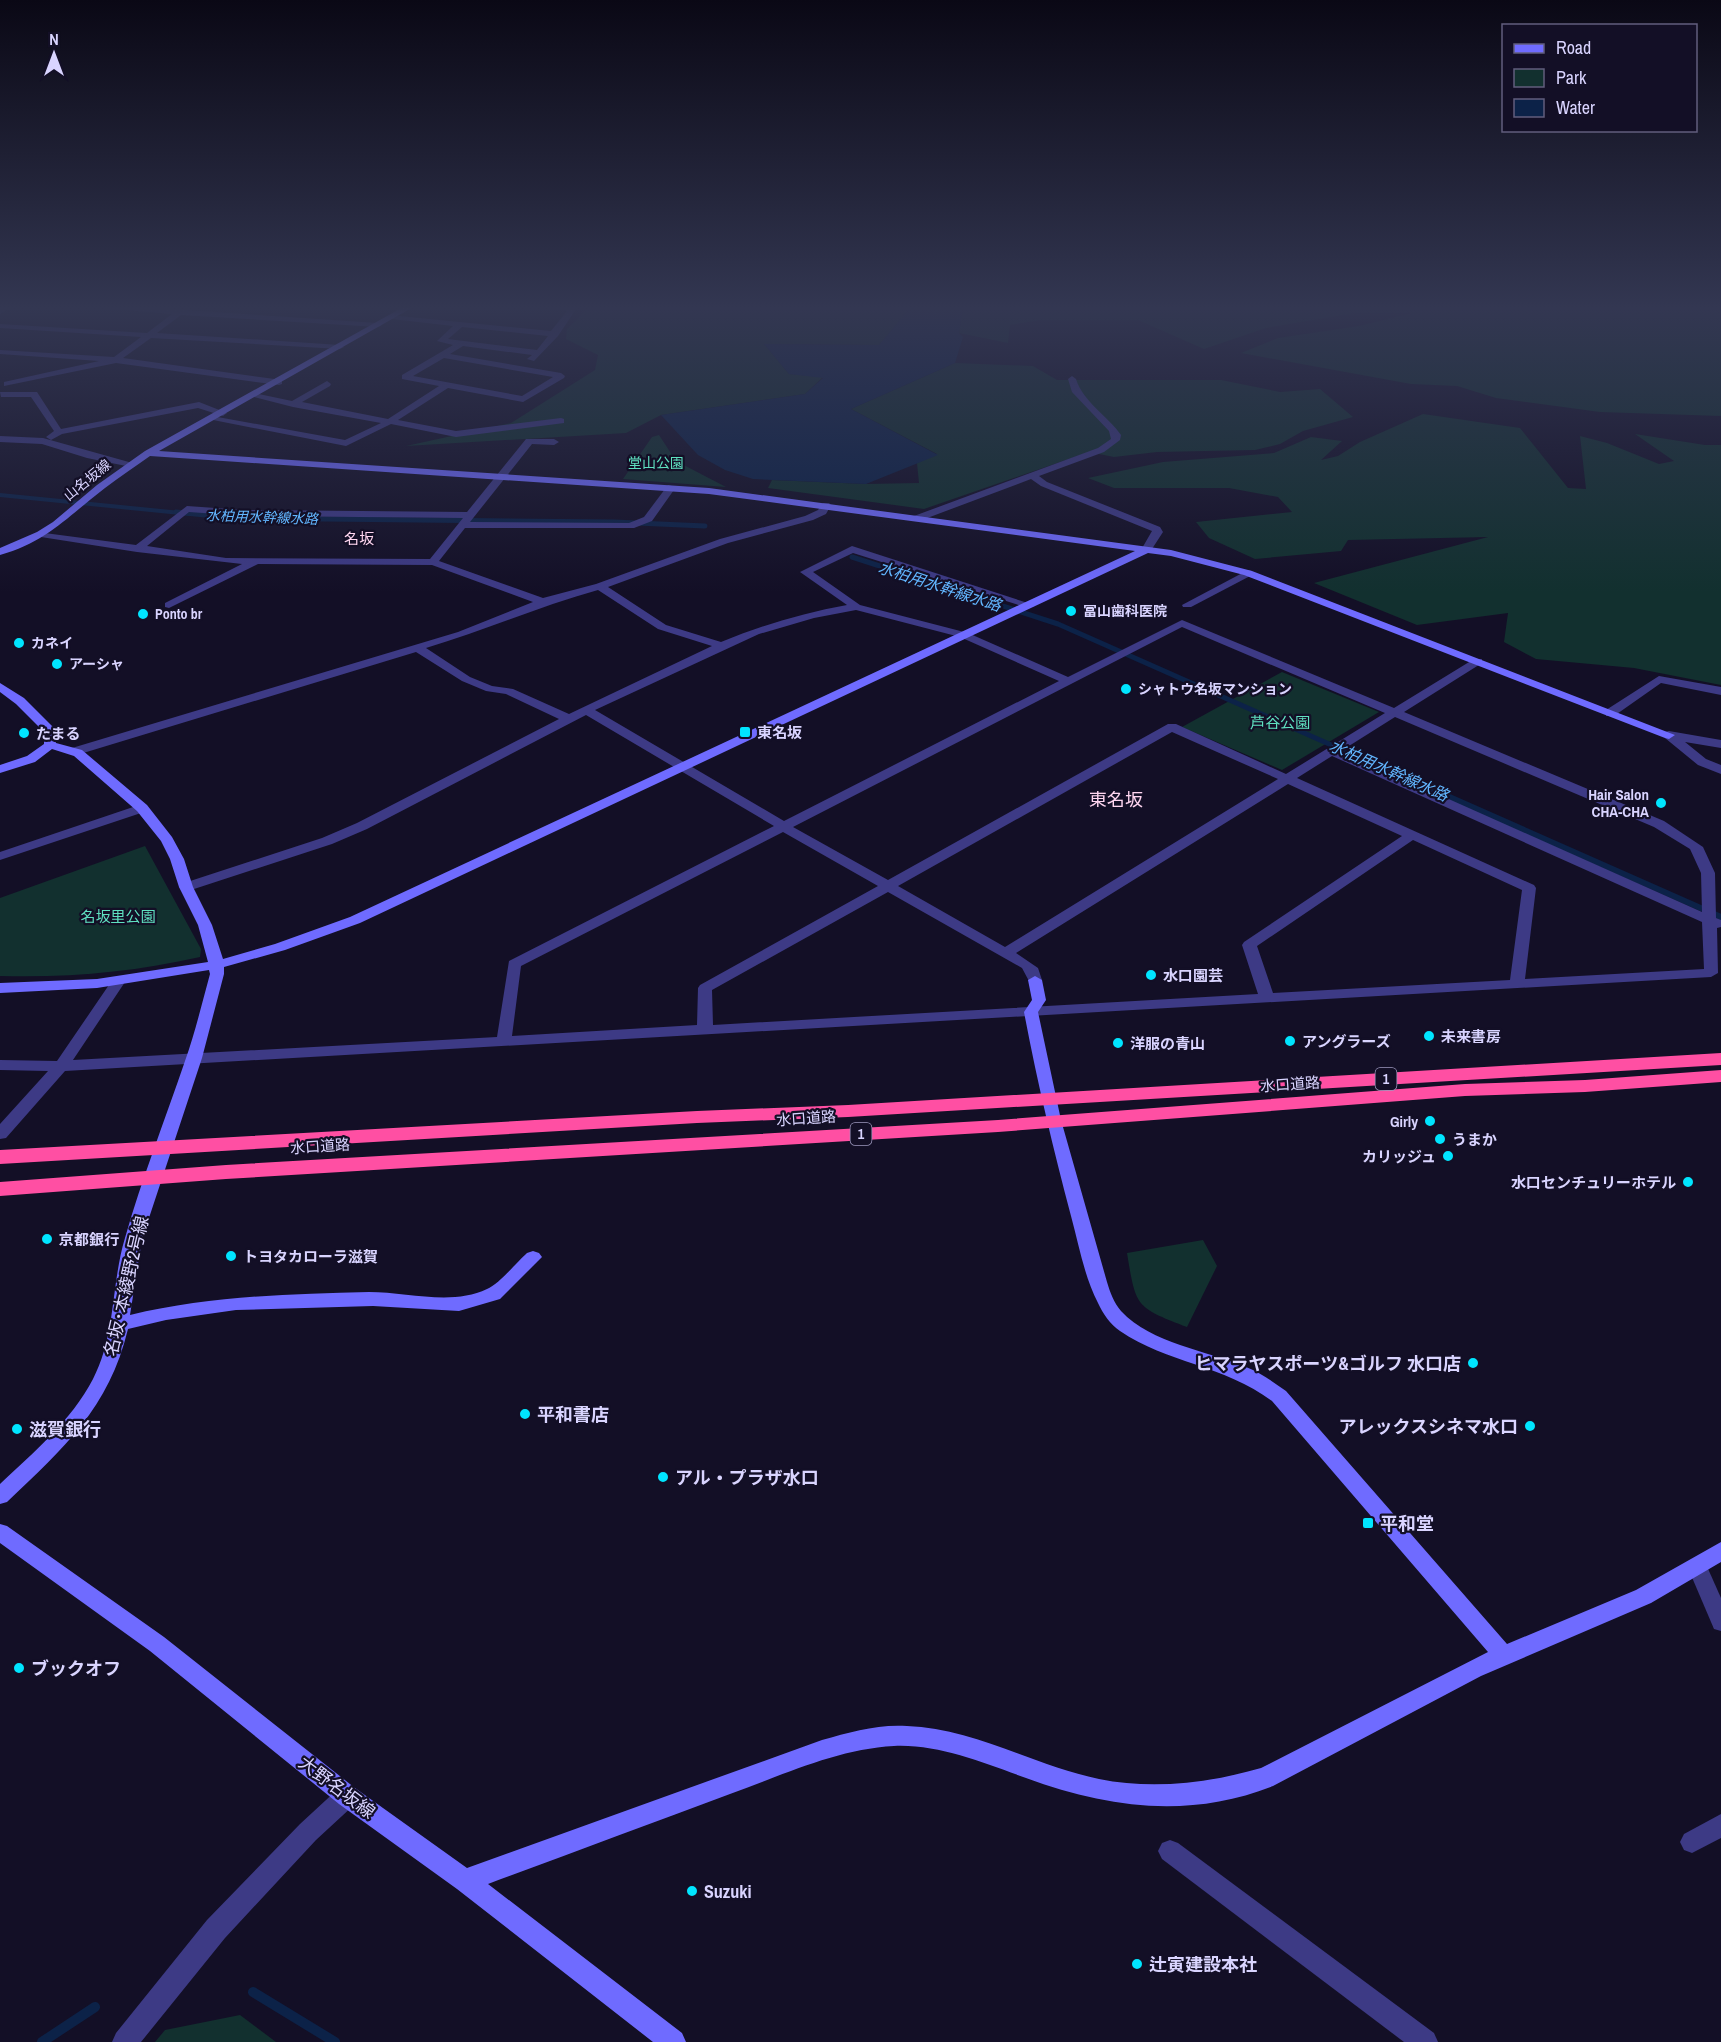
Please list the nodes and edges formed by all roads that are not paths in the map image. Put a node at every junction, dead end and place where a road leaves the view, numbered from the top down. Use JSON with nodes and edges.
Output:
{"nodes":[{"id":1,"x":38,"y":401,"type":"edge"},
{"id":2,"x":244,"y":401,"type":"edge"},
{"id":3,"x":280,"y":401,"type":"edge"},
{"id":4,"x":298,"y":401,"type":"edge"},
{"id":5,"x":421,"y":401,"type":"edge"},
{"id":6,"x":1086,"y":401,"type":"edge"},
{"id":7,"x":293,"y":404,"type":"junction"},
{"id":8,"x":223,"y":413,"type":"junction"},
{"id":9,"x":212,"y":419,"type":"junction"},
{"id":10,"x":561,"y":421,"type":"dead end"},
{"id":11,"x":389,"y":422,"type":"junction"},
{"id":12,"x":59,"y":432,"type":"junction"},
{"id":13,"x":0,"y":439,"type":"edge"},
{"id":14,"x":43,"y":441,"type":"junction"},
{"id":15,"x":554,"y":442,"type":"dead end"},
{"id":16,"x":148,"y":453,"type":"junction"},
{"id":17,"x":131,"y":465,"type":"junction"},
{"id":18,"x":1032,"y":476,"type":"junction"},
{"id":19,"x":501,"y":477,"type":"junction"},
{"id":20,"x":670,"y":487,"type":"junction"},
{"id":21,"x":826,"y":505,"type":"junction"},
{"id":22,"x":469,"y":515,"type":"junction"},
{"id":23,"x":918,"y":518,"type":"junction"},
{"id":24,"x":462,"y":525,"type":"junction"},
{"id":25,"x":41,"y":534,"type":"junction"},
{"id":26,"x":137,"y":549,"type":"junction"},
{"id":27,"x":1146,"y":550,"type":"junction"},
{"id":28,"x":0,"y":552,"type":"edge"},
{"id":29,"x":257,"y":561,"type":"junction"},
{"id":30,"x":433,"y":562,"type":"junction"},
{"id":31,"x":1248,"y":573,"type":"junction"},
{"id":32,"x":600,"y":586,"type":"junction"},
{"id":33,"x":543,"y":602,"type":"junction"},
{"id":34,"x":169,"y":605,"type":"dead end"},
{"id":35,"x":1186,"y":605,"type":"dead end"},
{"id":36,"x":856,"y":607,"type":"junction"},
{"id":37,"x":1022,"y":609,"type":"junction"},
{"id":38,"x":964,"y":635,"type":"junction"},
{"id":39,"x":722,"y":646,"type":"junction"},
{"id":40,"x":417,"y":647,"type":"junction"},
{"id":41,"x":1478,"y":661,"type":"junction"},
{"id":42,"x":1068,"y":681,"type":"junction"},
{"id":43,"x":0,"y":687,"type":"edge"},
{"id":44,"x":1721,"y":691,"type":"edge"},
{"id":45,"x":586,"y":710,"type":"junction"},
{"id":46,"x":1610,"y":712,"type":"junction"},
{"id":47,"x":1393,"y":713,"type":"junction"},
{"id":48,"x":569,"y":719,"type":"junction"},
{"id":49,"x":1669,"y":735,"type":"junction"},
{"id":50,"x":1721,"y":744,"type":"edge"},
{"id":51,"x":50,"y":746,"type":"junction"},
{"id":52,"x":1336,"y":748,"type":"junction"},
{"id":53,"x":76,"y":751,"type":"junction"},
{"id":54,"x":685,"y":767,"type":"junction"},
{"id":55,"x":0,"y":769,"type":"edge"},
{"id":56,"x":1721,"y":770,"type":"edge"},
{"id":57,"x":1288,"y":778,"type":"junction"},
{"id":58,"x":142,"y":808,"type":"junction"},
{"id":59,"x":784,"y":827,"type":"junction"},
{"id":60,"x":1412,"y":835,"type":"junction"},
{"id":61,"x":0,"y":856,"type":"edge"},
{"id":62,"x":186,"y":886,"type":"junction"},
{"id":63,"x":891,"y":886,"type":"junction"},
{"id":64,"x":1713,"y":918,"type":"edge"},
{"id":65,"x":1007,"y":952,"type":"junction"},
{"id":66,"x":217,"y":964,"type":"junction"},
{"id":67,"x":118,"y":982,"type":"junction"},
{"id":68,"x":1517,"y":984,"type":"junction"},
{"id":69,"x":0,"y":988,"type":"edge"},
{"id":70,"x":1267,"y":998,"type":"junction"},
{"id":71,"x":1031,"y":1012,"type":"junction"},
{"id":72,"x":705,"y":1030,"type":"junction"},
{"id":73,"x":504,"y":1042,"type":"junction"},
{"id":74,"x":194,"y":1058,"type":"junction"},
{"id":75,"x":1721,"y":1059,"type":"edge"},
{"id":76,"x":0,"y":1065,"type":"edge"},
{"id":77,"x":61,"y":1066,"type":"junction"},
{"id":78,"x":1721,"y":1076,"type":"edge"},
{"id":79,"x":1050,"y":1098,"type":"junction"},
{"id":80,"x":1053,"y":1120,"type":"junction"},
{"id":81,"x":0,"y":1134,"type":"edge"},
{"id":82,"x":164,"y":1147,"type":"junction"},
{"id":83,"x":0,"y":1157,"type":"edge"},
{"id":84,"x":153,"y":1177,"type":"junction"},
{"id":85,"x":0,"y":1189,"type":"edge"},
{"id":86,"x":533,"y":1257,"type":"dead end"},
{"id":87,"x":120,"y":1323,"type":"junction"},
{"id":88,"x":0,"y":1496,"type":"edge"},
{"id":89,"x":0,"y":1532,"type":"edge"},
{"id":90,"x":1721,"y":1551,"type":"edge"},
{"id":91,"x":1698,"y":1568,"type":"junction"},
{"id":92,"x":1721,"y":1622,"type":"edge"},
{"id":93,"x":1504,"y":1655,"type":"junction"},
{"id":94,"x":346,"y":1796,"type":"junction"},
{"id":95,"x":1721,"y":1825,"type":"edge"},
{"id":96,"x":1692,"y":1842,"type":"dead end"},
{"id":97,"x":1170,"y":1851,"type":"dead end"},
{"id":98,"x":465,"y":1881,"type":"junction"},
{"id":99,"x":125,"y":2042,"type":"edge"},
{"id":100,"x":673,"y":2042,"type":"edge"},
{"id":101,"x":1425,"y":2042,"type":"edge"}],
"edges":[{"from":1,"to":12,"type":"street"},
{"from":2,"to":8,"type":"street","name":"山名坂線"},
{"from":3,"to":7,"type":"street"},
{"from":4,"to":7,"type":"street"},
{"from":5,"to":11,"type":"street"},
{"from":6,"to":18,"type":"street"},
{"from":7,"to":11,"type":"street"},
{"from":8,"to":9,"type":"street","name":"山名坂線"},
{"from":8,"to":12,"type":"street"},
{"from":9,"to":11,"type":"street"},
{"from":9,"to":16,"type":"street","name":"山名坂線"},
{"from":10,"to":11,"type":"street"},
{"from":12,"to":14,"type":"street"},
{"from":13,"to":14,"type":"street"},
{"from":14,"to":17,"type":"street"},
{"from":15,"to":19,"type":"street"},
{"from":16,"to":17,"type":"street","name":"山名坂線"},
{"from":16,"to":19,"type":"street"},
{"from":17,"to":25,"type":"street","name":"山名坂線"},
{"from":18,"to":23,"type":"street"},
{"from":18,"to":27,"type":"street"},
{"from":19,"to":20,"type":"street"},
{"from":19,"to":22,"type":"street"},
{"from":20,"to":21,"type":"street"},
{"from":20,"to":24,"type":"street"},
{"from":21,"to":23,"type":"street"},
{"from":21,"to":32,"type":"street"},
{"from":22,"to":24,"type":"street"},
{"from":22,"to":26,"type":"street"},
{"from":23,"to":27,"type":"street"},
{"from":24,"to":30,"type":"street"},
{"from":25,"to":26,"type":"street"},
{"from":25,"to":28,"type":"street","name":"山名坂線"},
{"from":26,"to":29,"type":"street"},
{"from":27,"to":31,"type":"street"},
{"from":27,"to":37,"type":"street"},
{"from":29,"to":30,"type":"street"},
{"from":29,"to":34,"type":"street"},
{"from":30,"to":33,"type":"street"},
{"from":31,"to":35,"type":"street"},
{"from":31,"to":41,"type":"street"},
{"from":32,"to":33,"type":"street"},
{"from":32,"to":39,"type":"street"},
{"from":33,"to":40,"type":"street"},
{"from":36,"to":37,"type":"street"},
{"from":36,"to":38,"type":"street"},
{"from":36,"to":39,"type":"street"},
{"from":37,"to":38,"type":"street"},
{"from":38,"to":42,"type":"street"},
{"from":38,"to":54,"type":"street"},
{"from":39,"to":45,"type":"street"},
{"from":40,"to":48,"type":"street"},
{"from":40,"to":53,"type":"street"},
{"from":41,"to":46,"type":"street"},
{"from":41,"to":47,"type":"street"},
{"from":42,"to":47,"type":"street"},
{"from":42,"to":59,"type":"street"},
{"from":43,"to":51,"type":"street"},
{"from":44,"to":46,"type":"street"},
{"from":45,"to":48,"type":"street"},
{"from":45,"to":54,"type":"street"},
{"from":46,"to":49,"type":"street"},
{"from":47,"to":52,"type":"street"},
{"from":47,"to":64,"type":"street"},
{"from":48,"to":62,"type":"street"},
{"from":49,"to":50,"type":"street"},
{"from":49,"to":56,"type":"street"},
{"from":51,"to":53,"type":"street"},
{"from":51,"to":55,"type":"street"},
{"from":52,"to":57,"type":"street"},
{"from":52,"to":64,"type":"street"},
{"from":53,"to":58,"type":"street"},
{"from":54,"to":59,"type":"street"},
{"from":54,"to":66,"type":"street"},
{"from":57,"to":60,"type":"street"},
{"from":57,"to":63,"type":"street"},
{"from":57,"to":65,"type":"street"},
{"from":58,"to":61,"type":"street"},
{"from":58,"to":62,"type":"street"},
{"from":59,"to":63,"type":"street"},
{"from":59,"to":73,"type":"street"},
{"from":60,"to":68,"type":"street"},
{"from":60,"to":70,"type":"street"},
{"from":62,"to":66,"type":"street"},
{"from":63,"to":65,"type":"street"},
{"from":63,"to":72,"type":"street"},
{"from":64,"to":68,"type":"street"},
{"from":65,"to":71,"type":"street"},
{"from":66,"to":67,"type":"street"},
{"from":66,"to":74,"type":"street","name":"名坂･本綾野2号線"},
{"from":67,"to":69,"type":"street"},
{"from":67,"to":77,"type":"street"},
{"from":68,"to":70,"type":"street"},
{"from":70,"to":71,"type":"street"},
{"from":71,"to":72,"type":"street"},
{"from":71,"to":79,"type":"street"},
{"from":72,"to":73,"type":"street"},
{"from":73,"to":74,"type":"street"},
{"from":74,"to":77,"type":"street"},
{"from":74,"to":82,"type":"street","name":"名坂･本綾野2号線"},
{"from":75,"to":79,"type":"highway","name":"水口道路","number":"1"},
{"from":76,"to":77,"type":"street"},
{"from":77,"to":81,"type":"street"},
{"from":78,"to":80,"type":"highway","name":"水口道路","number":"1"},
{"from":79,"to":80,"type":"street"},
{"from":79,"to":82,"type":"highway","name":"水口道路","number":"1"},
{"from":80,"to":84,"type":"highway","name":"水口道路","number":"1"},
{"from":80,"to":93,"type":"street"},
{"from":82,"to":83,"type":"highway","name":"水口道路","number":"1"},
{"from":82,"to":84,"type":"street","name":"名坂･本綾野2号線"},
{"from":84,"to":85,"type":"highway","name":"水口道路","number":"1"},
{"from":84,"to":87,"type":"street","name":"名坂･本綾野2号線"},
{"from":86,"to":87,"type":"street"},
{"from":87,"to":88,"type":"street","name":"名坂･本綾野2号線"},
{"from":89,"to":94,"type":"street","name":"大野名坂線"},
{"from":90,"to":91,"type":"street"},
{"from":91,"to":92,"type":"street"},
{"from":91,"to":93,"type":"street"},
{"from":93,"to":98,"type":"street"},
{"from":94,"to":98,"type":"street","name":"大野名坂線"},
{"from":94,"to":99,"type":"street"},
{"from":95,"to":96,"type":"street"},
{"from":97,"to":101,"type":"street"},
{"from":98,"to":100,"type":"street","name":"大野名坂線"}]}
